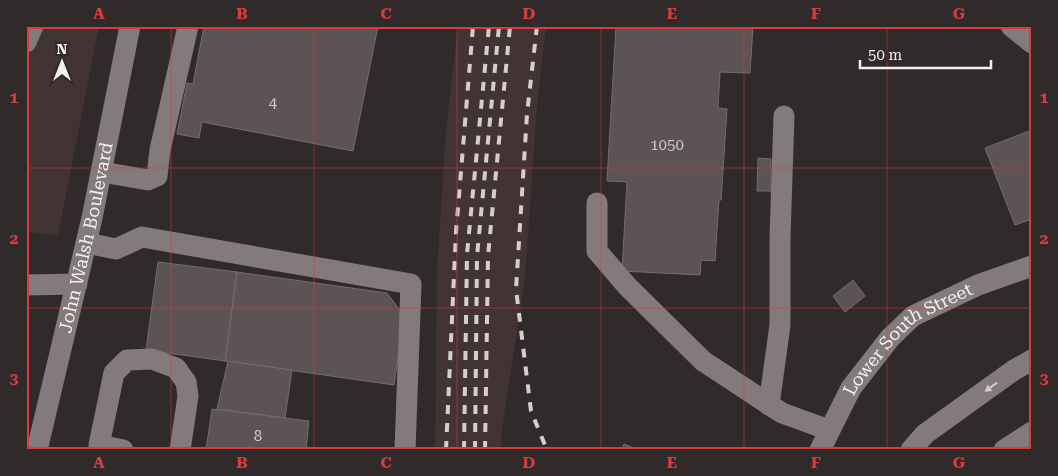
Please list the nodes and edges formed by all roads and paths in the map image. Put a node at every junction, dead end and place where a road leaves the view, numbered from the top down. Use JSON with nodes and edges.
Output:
{"nodes":[{"id":1,"x":33,"y":26,"type":"edge"},
{"id":2,"x":130,"y":26,"type":"edge"},
{"id":3,"x":188,"y":26,"type":"edge"},
{"id":4,"x":1010,"y":26,"type":"edge"},
{"id":5,"x":26,"y":42,"type":"edge"},
{"id":6,"x":1032,"y":43,"type":"edge"},
{"id":7,"x":784,"y":116,"type":"dead end"},
{"id":8,"x":102,"y":172,"type":"junction"},
{"id":9,"x":597,"y":204,"type":"dead end"},
{"id":10,"x":87,"y":243,"type":"junction"},
{"id":11,"x":1032,"y":266,"type":"edge"},
{"id":12,"x":77,"y":284,"type":"junction"},
{"id":13,"x":26,"y":285,"type":"edge"},
{"id":14,"x":1032,"y":360,"type":"edge"},
{"id":15,"x":769,"y":405,"type":"junction"},
{"id":16,"x":829,"y":430,"type":"junction"},
{"id":17,"x":1032,"y":432,"type":"edge"},
{"id":18,"x":37,"y":450,"type":"edge"},
{"id":19,"x":123,"y":450,"type":"edge"},
{"id":20,"x":180,"y":450,"type":"edge"},
{"id":21,"x":405,"y":450,"type":"edge"},
{"id":22,"x":820,"y":450,"type":"edge"},
{"id":23,"x":911,"y":450,"type":"edge"},
{"id":24,"x":1004,"y":450,"type":"edge"}],
"edges":[{"from":1,"to":5,"type":"street"},
{"from":2,"to":8,"type":"street","name":"John Walsh Boulevard"},
{"from":3,"to":8,"type":"street"},
{"from":4,"to":6,"type":"street"},
{"from":7,"to":15,"type":"street"},
{"from":8,"to":10,"type":"street","name":"John Walsh Boulevard"},
{"from":9,"to":15,"type":"street"},
{"from":10,"to":12,"type":"street","name":"John Walsh Boulevard"},
{"from":10,"to":21,"type":"street"},
{"from":11,"to":16,"type":"street","name":"Lower South Street"},
{"from":12,"to":13,"type":"street"},
{"from":12,"to":18,"type":"street","name":"John Walsh Boulevard"},
{"from":14,"to":23,"type":"street","one_way":true},
{"from":15,"to":16,"type":"street"},
{"from":16,"to":22,"type":"street","name":"Lower South Street"},
{"from":17,"to":24,"type":"street"},
{"from":19,"to":20,"type":"street"}]}
